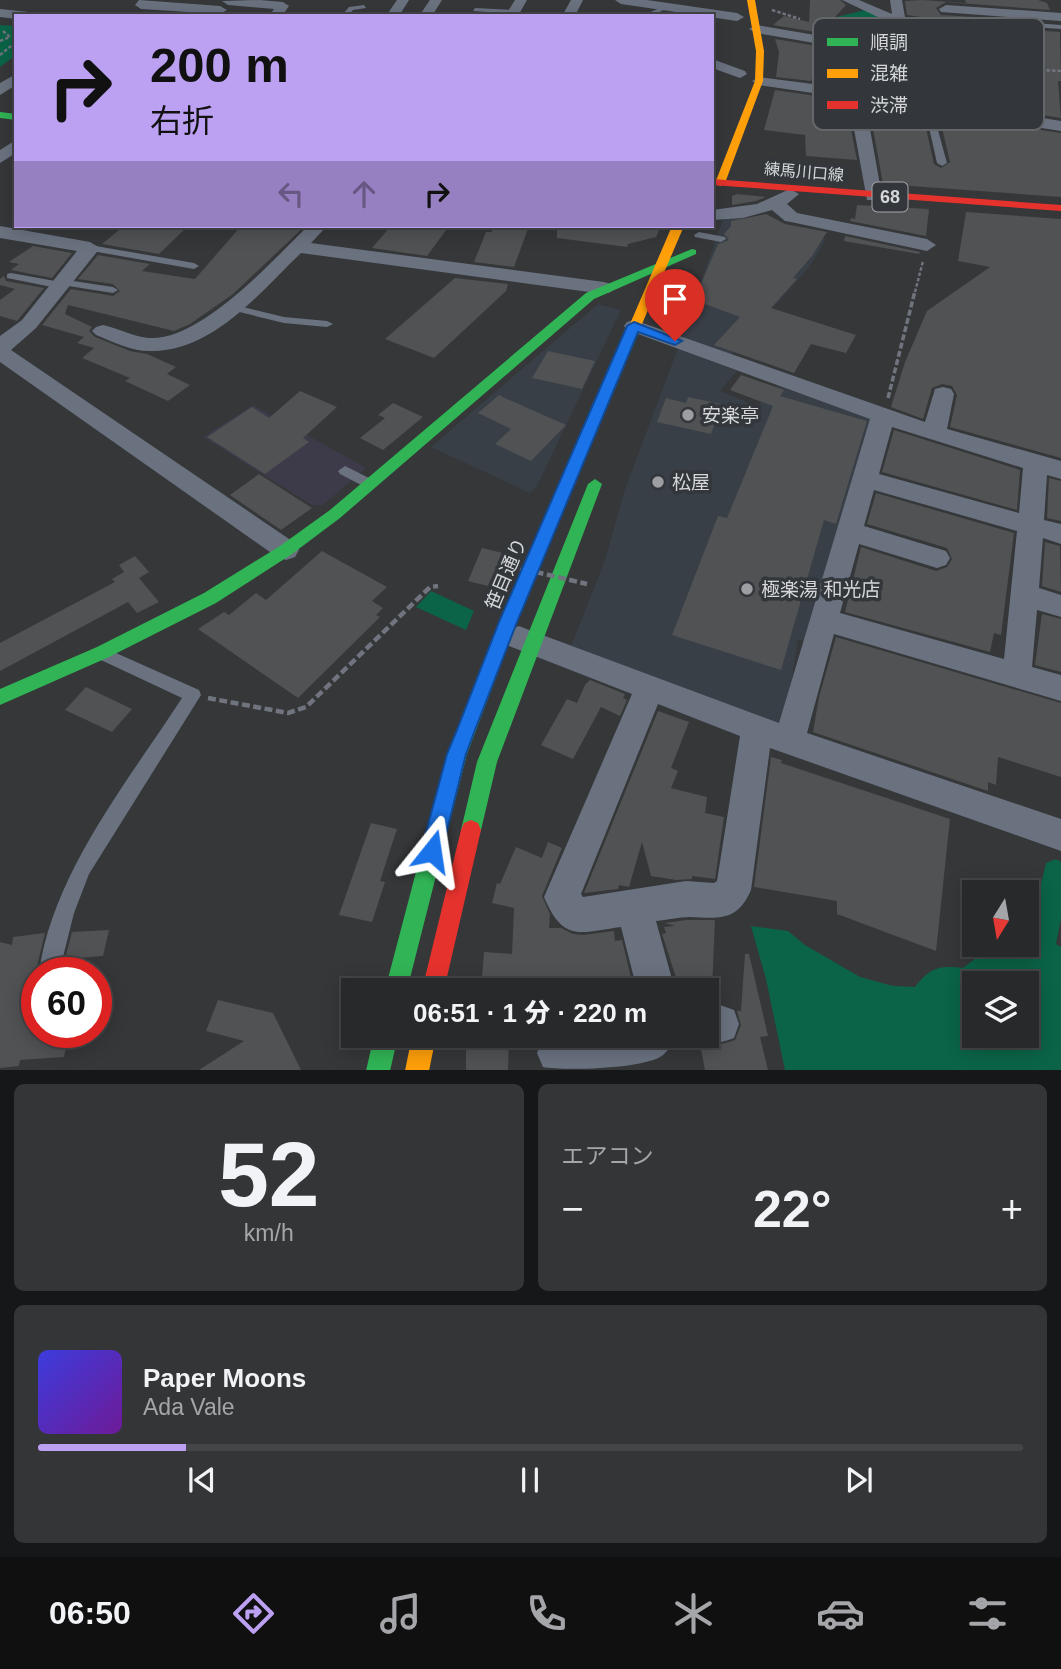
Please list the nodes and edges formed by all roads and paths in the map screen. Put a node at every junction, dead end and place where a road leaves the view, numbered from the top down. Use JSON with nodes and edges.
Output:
{"nodes":[{"id":1,"x":146,"y":0,"type":"edge"},
{"id":2,"x":521,"y":0,"type":"edge"},
{"id":3,"x":733,"y":0,"type":"edge"},
{"id":4,"x":751,"y":0,"type":"edge"},
{"id":5,"x":848,"y":0,"type":"edge"},
{"id":6,"x":896,"y":0,"type":"edge"},
{"id":7,"x":21,"y":2,"type":"dead end"},
{"id":8,"x":944,"y":4,"type":"edge"},
{"id":9,"x":618,"y":5,"type":"edge"},
{"id":10,"x":223,"y":7,"type":"edge"},
{"id":11,"x":364,"y":7,"type":"dead end"},
{"id":12,"x":655,"y":7,"type":"edge"},
{"id":13,"x":475,"y":10,"type":"dead end"},
{"id":14,"x":994,"y":11,"type":"edge"},
{"id":15,"x":2,"y":13,"type":"edge"},
{"id":16,"x":277,"y":14,"type":"edge"},
{"id":17,"x":346,"y":14,"type":"edge"},
{"id":18,"x":512,"y":14,"type":"edge"},
{"id":19,"x":634,"y":14,"type":"edge"},
{"id":20,"x":688,"y":14,"type":"edge"},
{"id":21,"x":891,"y":18,"type":"edge"},
{"id":22,"x":895,"y":18,"type":"edge"},
{"id":23,"x":1023,"y":18,"type":"edge"},
{"id":24,"x":1061,"y":18,"type":"edge"},
{"id":25,"x":714,"y":20,"type":"edge"},
{"id":26,"x":744,"y":26,"type":"junction"},
{"id":27,"x":0,"y":30,"type":"edge"},
{"id":28,"x":9,"y":37,"type":"junction"},
{"id":29,"x":14,"y":39,"type":"edge"},
{"id":30,"x":813,"y":39,"type":"edge"},
{"id":31,"x":0,"y":41,"type":"edge"},
{"id":32,"x":14,"y":42,"type":"edge"},
{"id":33,"x":742,"y":54,"type":"dead end"},
{"id":34,"x":0,"y":55,"type":"edge"},
{"id":35,"x":714,"y":64,"type":"edge"},
{"id":36,"x":740,"y":74,"type":"junction"},
{"id":37,"x":759,"y":81,"type":"junction"},
{"id":38,"x":813,"y":89,"type":"edge"},
{"id":39,"x":734,"y":92,"type":"dead end"},
{"id":40,"x":862,"y":130,"type":"edge"},
{"id":41,"x":934,"y":130,"type":"edge"},
{"id":42,"x":14,"y":147,"type":"edge"},
{"id":43,"x":0,"y":158,"type":"edge"},
{"id":44,"x":942,"y":163,"type":"dead end"},
{"id":45,"x":716,"y":183,"type":"edge"},
{"id":46,"x":791,"y":189,"type":"junction"},
{"id":47,"x":873,"y":196,"type":"junction"},
{"id":48,"x":775,"y":203,"type":"junction"},
{"id":49,"x":1061,"y":208,"type":"edge"},
{"id":50,"x":714,"y":215,"type":"edge"},
{"id":51,"x":316,"y":228,"type":"edge"},
{"id":52,"x":677,"y":228,"type":"edge"},
{"id":53,"x":701,"y":231,"type":"edge"},
{"id":54,"x":4,"y":236,"type":"edge"},
{"id":55,"x":721,"y":239,"type":"dead end"},
{"id":56,"x":927,"y":245,"type":"joint"},
{"id":57,"x":297,"y":247,"type":"junction"},
{"id":58,"x":90,"y":248,"type":"junction"},
{"id":59,"x":692,"y":252,"type":"junction"},
{"id":60,"x":661,"y":264,"type":"junction"},
{"id":61,"x":194,"y":266,"type":"dead end"},
{"id":62,"x":683,"y":274,"type":"dead end"},
{"id":63,"x":11,"y":276,"type":"dead end"},
{"id":64,"x":59,"y":284,"type":"junction"},
{"id":65,"x":604,"y":288,"type":"junction"},
{"id":66,"x":113,"y":290,"type":"dead end"},
{"id":67,"x":231,"y":307,"type":"junction"},
{"id":68,"x":327,"y":324,"type":"dead end"},
{"id":69,"x":634,"y":326,"type":"junction"},
{"id":70,"x":103,"y":331,"type":"dead end"},
{"id":71,"x":0,"y":351,"type":"edge"},
{"id":72,"x":943,"y":394,"type":"dead end"},
{"id":73,"x":883,"y":416,"type":"junction"},
{"id":74,"x":934,"y":433,"type":"junction"},
{"id":75,"x":1049,"y":467,"type":"edge"},
{"id":76,"x":345,"y":471,"type":"dead end"},
{"id":77,"x":600,"y":472,"type":"dead end"},
{"id":78,"x":866,"y":479,"type":"junction"},
{"id":79,"x":370,"y":484,"type":"junction"},
{"id":80,"x":1031,"y":526,"type":"junction"},
{"id":81,"x":850,"y":532,"type":"junction"},
{"id":82,"x":1061,"y":534,"type":"edge"},
{"id":83,"x":286,"y":550,"type":"junction"},
{"id":84,"x":937,"y":558,"type":"dead end"},
{"id":85,"x":502,"y":564,"type":"dead end"},
{"id":86,"x":587,"y":584,"type":"dead end"},
{"id":87,"x":438,"y":586,"type":"dead end"},
{"id":88,"x":1024,"y":595,"type":"junction"},
{"id":89,"x":1061,"y":606,"type":"edge"},
{"id":90,"x":825,"y":620,"type":"junction"},
{"id":91,"x":504,"y":633,"type":"junction"},
{"id":92,"x":533,"y":643,"type":"junction"},
{"id":93,"x":103,"y":652,"type":"junction"},
{"id":94,"x":1017,"y":675,"type":"junction"},
{"id":95,"x":650,"y":688,"type":"junction"},
{"id":96,"x":1061,"y":688,"type":"edge"},
{"id":97,"x":2,"y":693,"type":"edge"},
{"id":98,"x":193,"y":695,"type":"junction"},
{"id":99,"x":757,"y":729,"type":"junction"},
{"id":100,"x":789,"y":741,"type":"junction"},
{"id":101,"x":1061,"y":835,"type":"edge"},
{"id":102,"x":634,"y":907,"type":"junction"},
{"id":103,"x":52,"y":957,"type":"edge"},
{"id":104,"x":399,"y":978,"type":"edge"},
{"id":105,"x":436,"y":978,"type":"edge"},
{"id":106,"x":653,"y":978,"type":"edge"},
{"id":107,"x":383,"y":1048,"type":"edge"},
{"id":108,"x":422,"y":1048,"type":"edge"},
{"id":109,"x":602,"y":1048,"type":"edge"},
{"id":110,"x":557,"y":1053,"type":"dead end"},
{"id":111,"x":378,"y":1070,"type":"edge"},
{"id":112,"x":417,"y":1070,"type":"edge"}],
"edges":[{"from":1,"to":10,"type":"street"},
{"from":2,"to":18,"type":"street"},
{"from":3,"to":26,"type":"main road"},
{"from":4,"to":26,"type":"main road"},
{"from":5,"to":21,"type":"street"},
{"from":6,"to":22,"type":"street"},
{"from":7,"to":15,"type":"street"},
{"from":8,"to":14,"type":"street"},
{"from":9,"to":12,"type":"street"},
{"from":9,"to":19,"type":"street"},
{"from":10,"to":16,"type":"street"},
{"from":11,"to":17,"type":"lane"},
{"from":12,"to":20,"type":"street"},
{"from":13,"to":18,"type":"lane"},
{"from":14,"to":23,"type":"lane"},
{"from":14,"to":24,"type":"street"},
{"from":25,"to":26,"type":"street"},
{"from":26,"to":30,"type":"street"},
{"from":26,"to":37,"type":"main road"},
{"from":27,"to":28,"type":"path"},
{"from":28,"to":29,"type":"path"},
{"from":28,"to":31,"type":"path"},
{"from":32,"to":34,"type":"path"},
{"from":33,"to":36,"type":"main road"},
{"from":35,"to":36,"type":"street"},
{"from":36,"to":39,"type":"main road"},
{"from":37,"to":38,"type":"street"},
{"from":37,"to":45,"type":"main road"},
{"from":40,"to":47,"type":"street"},
{"from":41,"to":44,"type":"lane"},
{"from":42,"to":43,"type":"street"},
{"from":45,"to":46,"type":"main road","name":"練馬川口線","number":"68"},
{"from":46,"to":47,"type":"main road","name":"練馬川口線","number":"68"},
{"from":46,"to":48,"type":"street"},
{"from":47,"to":49,"type":"main road","name":"練馬川口線","number":"68"},
{"from":48,"to":50,"type":"street"},
{"from":48,"to":56,"type":"street"},
{"from":51,"to":57,"type":"street"},
{"from":52,"to":60,"type":"main road","name":"笹目通り"},
{"from":53,"to":55,"type":"lane"},
{"from":53,"to":59,"type":"main road"},
{"from":54,"to":58,"type":"street"},
{"from":56,"to":73,"type":"path"},
{"from":57,"to":65,"type":"street"},
{"from":57,"to":67,"type":"street"},
{"from":58,"to":61,"type":"lane"},
{"from":58,"to":64,"type":"street"},
{"from":59,"to":60,"type":"main road"},
{"from":59,"to":62,"type":"main road"},
{"from":60,"to":65,"type":"main road"},
{"from":60,"to":69,"type":"main road","name":"笹目通り"},
{"from":63,"to":64,"type":"lane"},
{"from":64,"to":66,"type":"lane"},
{"from":64,"to":71,"type":"street"},
{"from":65,"to":79,"type":"main road"},
{"from":67,"to":68,"type":"lane"},
{"from":67,"to":70,"type":"street"},
{"from":69,"to":73,"type":"street"},
{"from":69,"to":91,"type":"main road","name":"笹目通り"},
{"from":71,"to":83,"type":"street"},
{"from":72,"to":74,"type":"street"},
{"from":73,"to":74,"type":"street"},
{"from":73,"to":78,"type":"street"},
{"from":74,"to":75,"type":"street"},
{"from":75,"to":80,"type":"street"},
{"from":76,"to":79,"type":"lane"},
{"from":77,"to":92,"type":"main road"},
{"from":78,"to":80,"type":"street"},
{"from":78,"to":81,"type":"street"},
{"from":79,"to":83,"type":"main road"},
{"from":80,"to":82,"type":"street"},
{"from":80,"to":88,"type":"street"},
{"from":81,"to":84,"type":"street"},
{"from":81,"to":90,"type":"street"},
{"from":83,"to":93,"type":"main road"},
{"from":85,"to":86,"type":"path","bridge":true},
{"from":87,"to":98,"type":"path"},
{"from":88,"to":89,"type":"street"},
{"from":88,"to":94,"type":"street"},
{"from":90,"to":94,"type":"street"},
{"from":90,"to":100,"type":"street"},
{"from":91,"to":92,"type":"street"},
{"from":91,"to":104,"type":"main road","name":"笹目通り"},
{"from":92,"to":95,"type":"street"},
{"from":92,"to":105,"type":"main road"},
{"from":93,"to":97,"type":"main road"},
{"from":93,"to":98,"type":"lane"},
{"from":94,"to":96,"type":"street"},
{"from":95,"to":99,"type":"street"},
{"from":95,"to":102,"type":"street"},
{"from":98,"to":103,"type":"lane"},
{"from":99,"to":100,"type":"street"},
{"from":99,"to":102,"type":"street"},
{"from":100,"to":101,"type":"street"},
{"from":102,"to":106,"type":"street"},
{"from":107,"to":111,"type":"main road"},
{"from":108,"to":112,"type":"main road"},
{"from":109,"to":110,"type":"street"}]}
